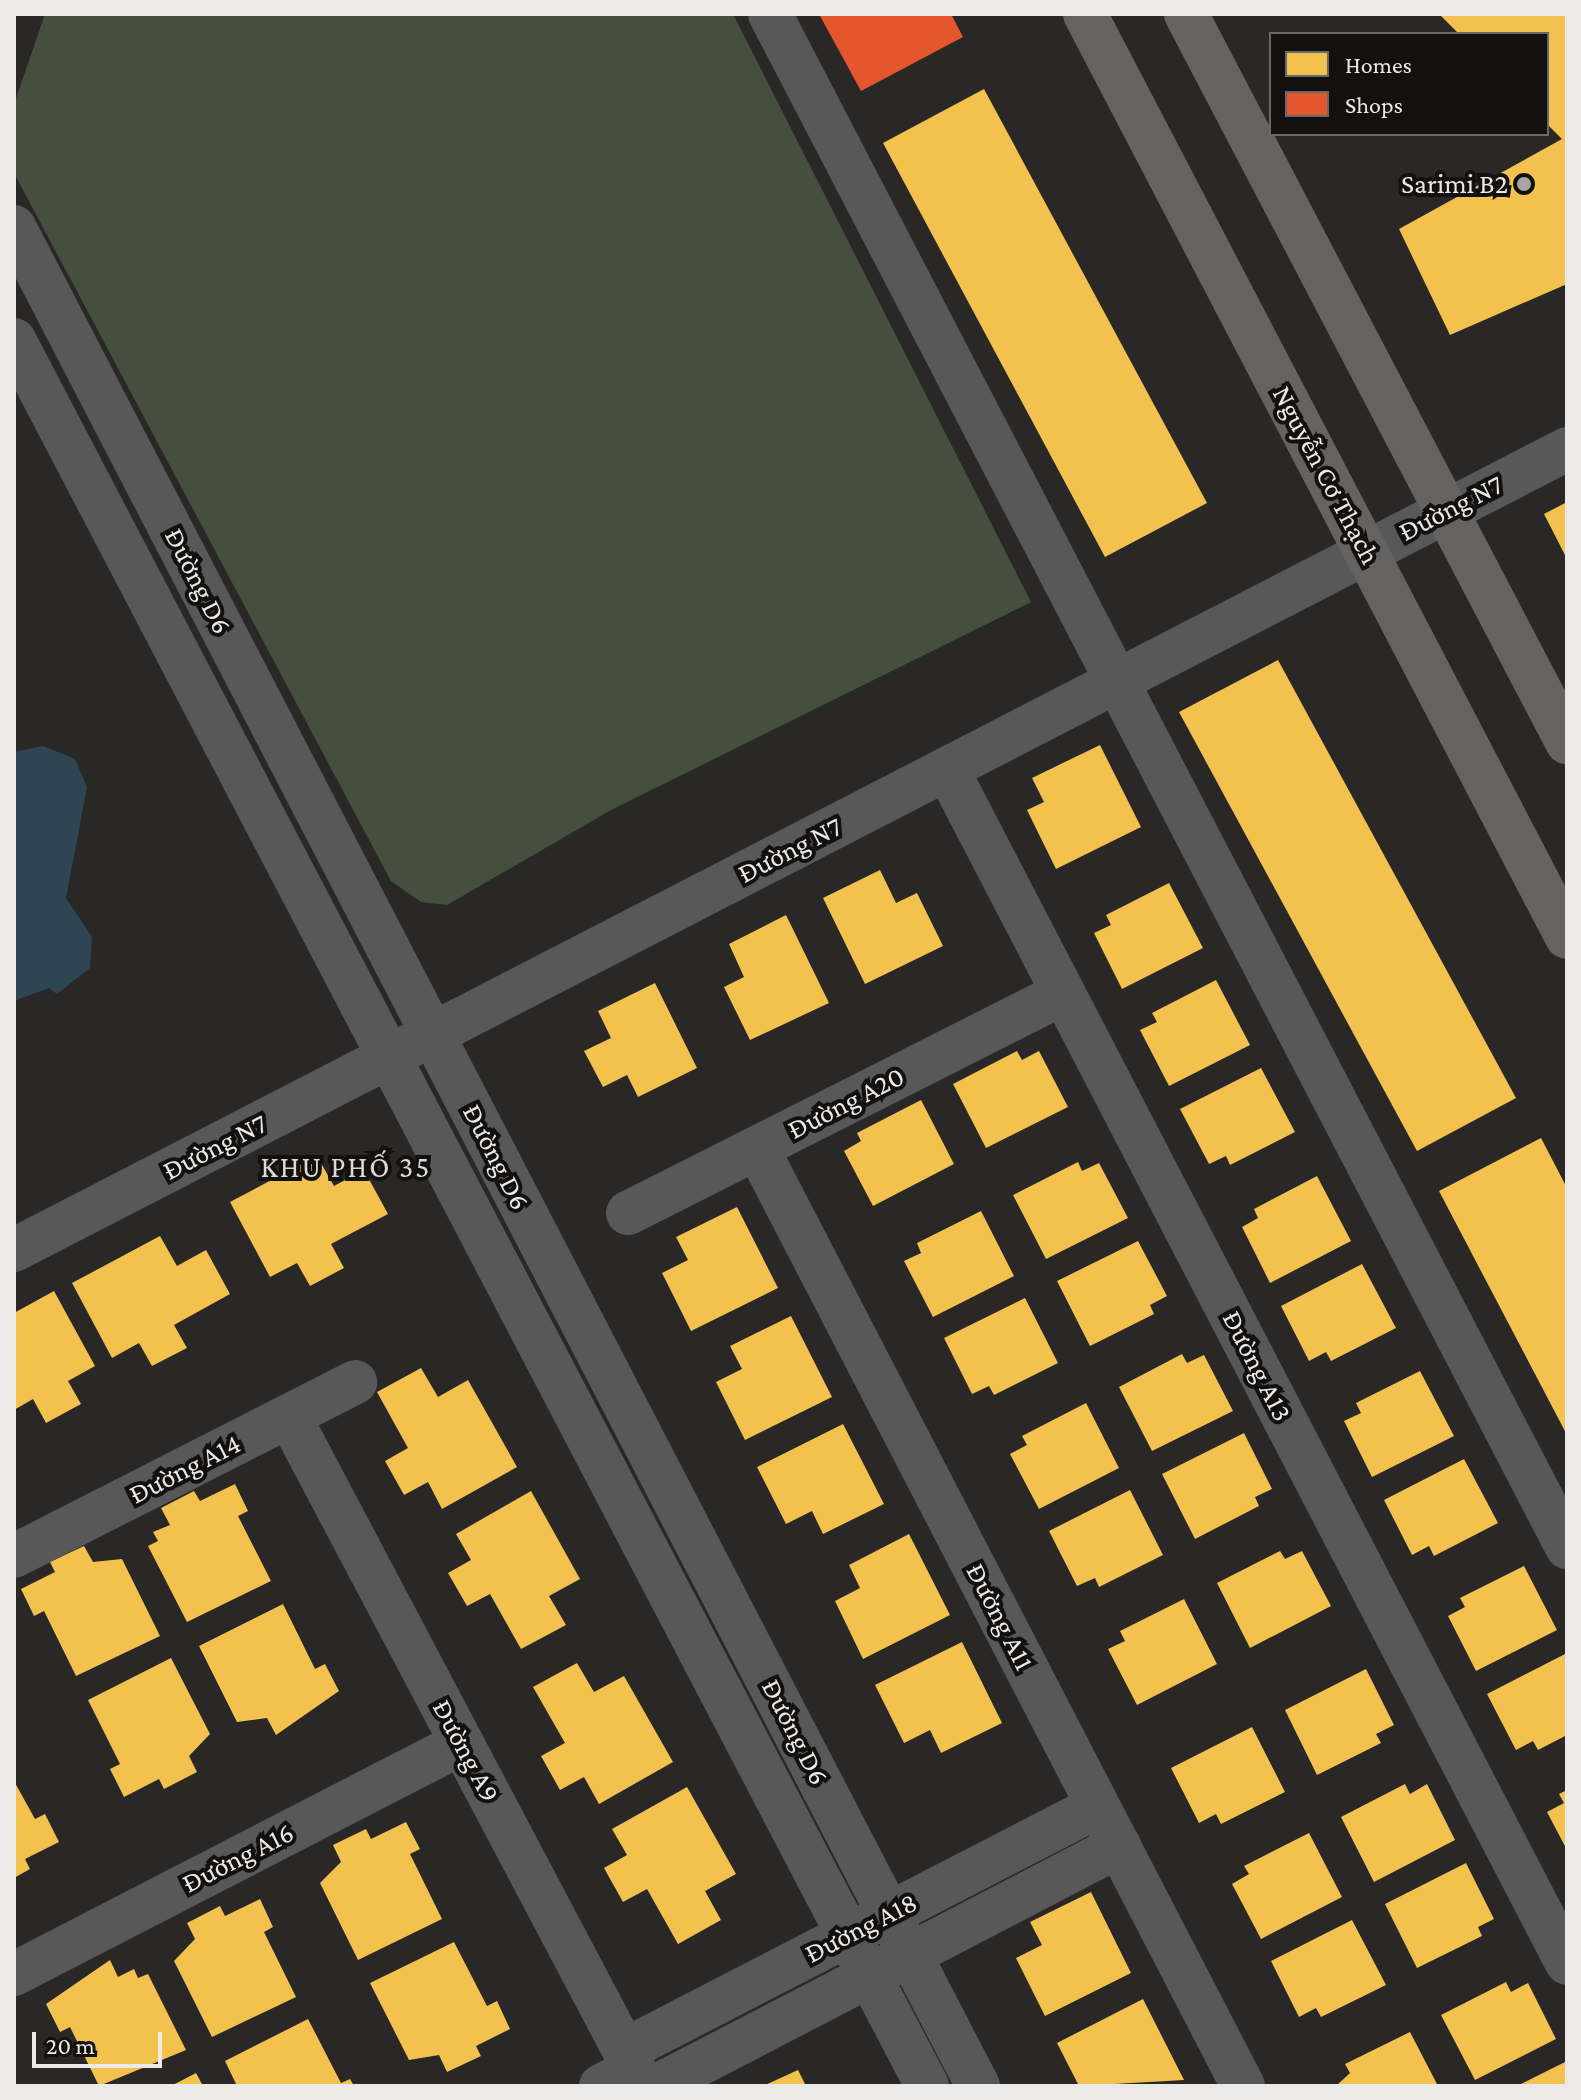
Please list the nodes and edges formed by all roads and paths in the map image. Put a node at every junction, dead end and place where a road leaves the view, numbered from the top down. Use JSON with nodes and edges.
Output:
{"nodes":[{"id":1,"x":770,"y":14,"type":"edge"},
{"id":2,"x":1085,"y":14,"type":"edge"},
{"id":3,"x":1186,"y":14,"type":"edge"},
{"id":4,"x":14,"y":227,"type":"edge"},
{"id":5,"x":14,"y":340,"type":"edge"},
{"id":6,"x":1567,"y":449,"type":"edge"},
{"id":7,"x":1446,"y":510,"type":"junction"},
{"id":8,"x":1366,"y":552,"type":"junction"},
{"id":9,"x":1115,"y":682,"type":"junction"},
{"id":10,"x":1567,"y":742,"type":"edge"},
{"id":11,"x":947,"y":769,"type":"junction"},
{"id":12,"x":1567,"y":937,"type":"edge"},
{"id":13,"x":1063,"y":993,"type":"junction"},
{"id":14,"x":432,"y":1033,"type":"junction"},
{"id":15,"x":389,"y":1057,"type":"junction"},
{"id":16,"x":757,"y":1148,"type":"junction"},
{"id":17,"x":628,"y":1213,"type":"dead end"},
{"id":18,"x":14,"y":1250,"type":"edge"},
{"id":19,"x":355,"y":1382,"type":"dead end"},
{"id":20,"x":289,"y":1416,"type":"junction"},
{"id":21,"x":1567,"y":1547,"type":"edge"},
{"id":22,"x":14,"y":1556,"type":"edge"},
{"id":23,"x":462,"y":1743,"type":"junction"},
{"id":24,"x":1098,"y":1806,"type":"junction"},
{"id":25,"x":1119,"y":1846,"type":"junction"},
{"id":26,"x":889,"y":1914,"type":"junction"},
{"id":27,"x":848,"y":1934,"type":"junction"},
{"id":28,"x":910,"y":1954,"type":"junction"},
{"id":29,"x":1567,"y":1963,"type":"edge"},
{"id":30,"x":14,"y":1974,"type":"edge"},
{"id":31,"x":869,"y":1976,"type":"junction"},
{"id":32,"x":632,"y":2075,"type":"edge"},
{"id":33,"x":927,"y":2086,"type":"edge"},
{"id":34,"x":978,"y":2086,"type":"edge"},
{"id":35,"x":1243,"y":2086,"type":"edge"}],
"edges":[{"from":1,"to":9,"type":"street"},
{"from":2,"to":8,"type":"main road","name":"Nguyễn Cơ Thạch"},
{"from":3,"to":7,"type":"main road"},
{"from":4,"to":14,"type":"street","name":"Đường D6"},
{"from":5,"to":15,"type":"street","name":"Đường D6"},
{"from":6,"to":7,"type":"street","name":"Đường N7"},
{"from":7,"to":8,"type":"street","name":"Đường N7"},
{"from":7,"to":10,"type":"main road"},
{"from":8,"to":9,"type":"street","name":"Đường N7"},
{"from":8,"to":12,"type":"main road","name":"Nguyễn Cơ Thạch"},
{"from":9,"to":11,"type":"street","name":"Đường N7"},
{"from":9,"to":21,"type":"street"},
{"from":11,"to":13,"type":"street","name":"Đường A13"},
{"from":11,"to":14,"type":"street","name":"Đường N7"},
{"from":13,"to":16,"type":"street","name":"Đường A20"},
{"from":13,"to":29,"type":"street","name":"Đường A13"},
{"from":14,"to":15,"type":"street","name":"Đường N7"},
{"from":14,"to":26,"type":"street","name":"Đường D6"},
{"from":15,"to":18,"type":"street","name":"Đường N7"},
{"from":15,"to":27,"type":"street","name":"Đường D6"},
{"from":16,"to":17,"type":"street","name":"Đường A20"},
{"from":16,"to":24,"type":"street","name":"Đường A11"},
{"from":19,"to":20,"type":"street","name":"Đường A14"},
{"from":20,"to":22,"type":"street","name":"Đường A14"},
{"from":20,"to":23,"type":"street","name":"Đường A9"},
{"from":23,"to":30,"type":"street","name":"Đường A16"},
{"from":23,"to":32,"type":"street","name":"Đường A9"},
{"from":24,"to":25,"type":"street","name":"Đường A11"},
{"from":24,"to":26,"type":"street","name":"Đường A18"},
{"from":25,"to":28,"type":"street","name":"Đường A18"},
{"from":25,"to":35,"type":"street","name":"Đường A11"},
{"from":26,"to":27,"type":"street","name":"Đường A18"},
{"from":26,"to":28,"type":"street","name":"Đường D6"},
{"from":27,"to":31,"type":"street","name":"Đường D6"},
{"from":27,"to":32,"type":"street","name":"Đường A18"},
{"from":28,"to":31,"type":"street","name":"Đường A18"},
{"from":28,"to":34,"type":"street","name":"Đường D6"},
{"from":31,"to":32,"type":"street","name":"Đường A18"},
{"from":31,"to":33,"type":"street","name":"Đường D6"}]}
